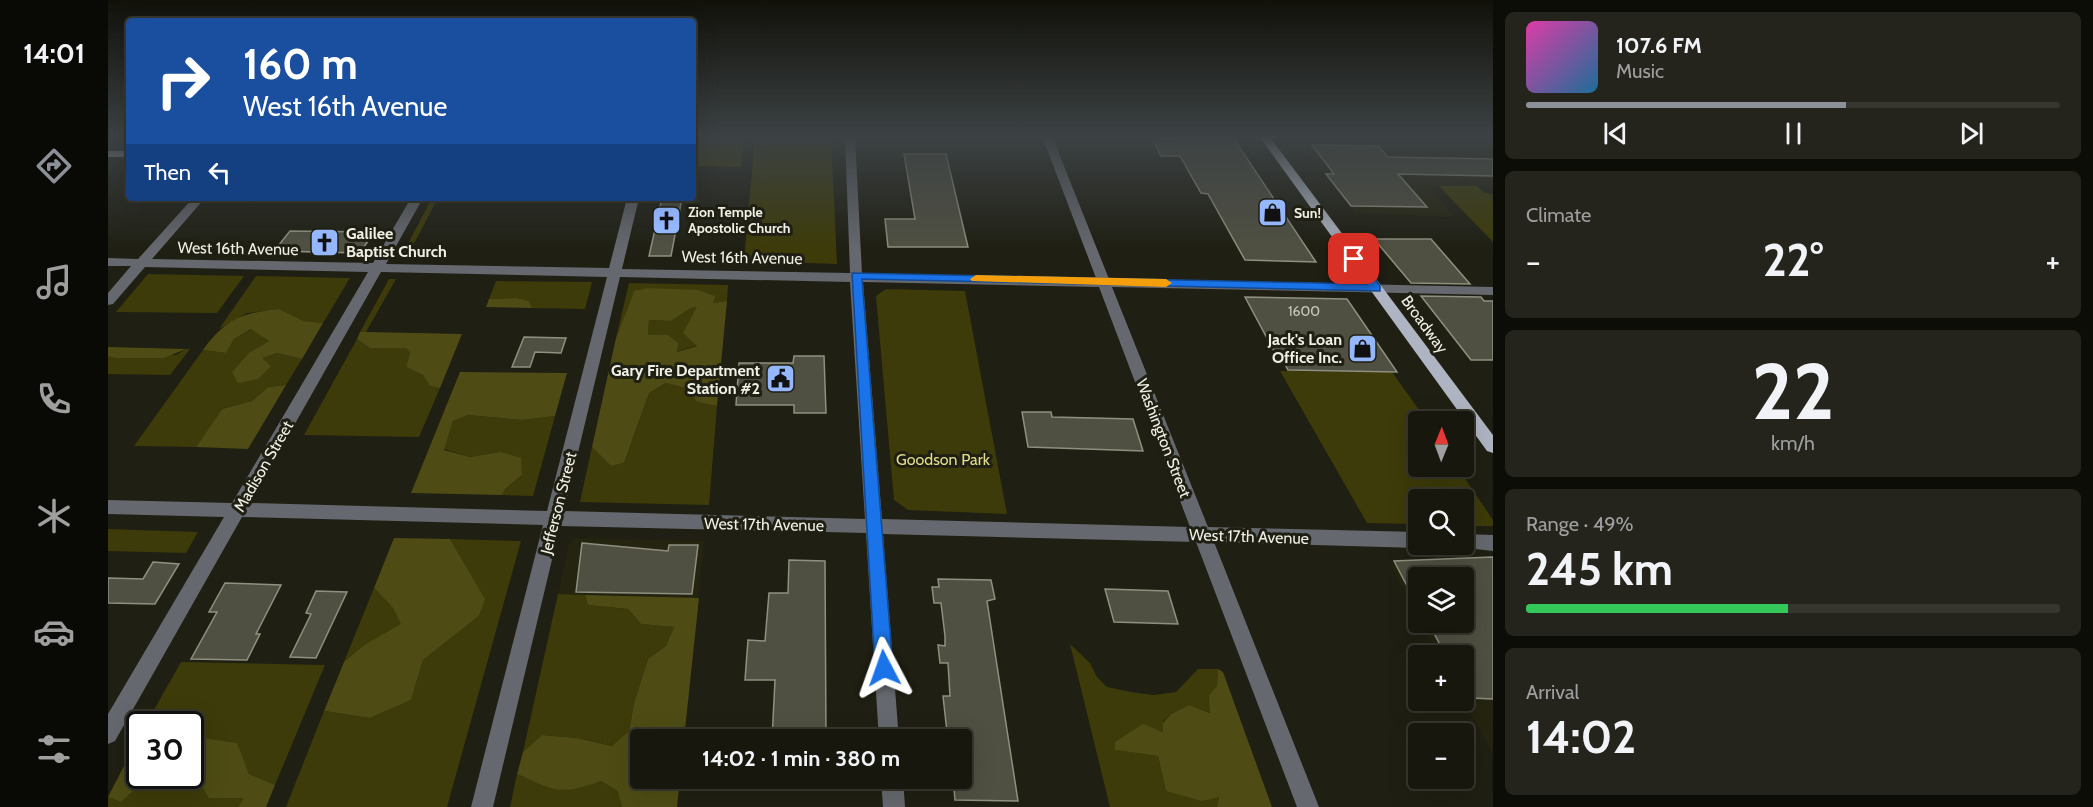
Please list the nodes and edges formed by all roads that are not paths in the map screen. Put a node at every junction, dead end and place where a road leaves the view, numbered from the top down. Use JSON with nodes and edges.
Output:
{"nodes":[{"id":1,"x":852,"y":174,"type":"edge"},
{"id":2,"x":1062,"y":174,"type":"edge"},
{"id":3,"x":1292,"y":174,"type":"edge"},
{"id":4,"x":196,"y":201,"type":"edge"},
{"id":5,"x":415,"y":201,"type":"edge"},
{"id":6,"x":632,"y":201,"type":"edge"},
{"id":7,"x":108,"y":262,"type":"edge"},
{"id":8,"x":142,"y":262,"type":"junction"},
{"id":9,"x":377,"y":267,"type":"junction"},
{"id":10,"x":615,"y":271,"type":"junction"},
{"id":11,"x":856,"y":275,"type":"junction"},
{"id":12,"x":1103,"y":282,"type":"junction"},
{"id":13,"x":1376,"y":288,"type":"junction"},
{"id":14,"x":1493,"y":291,"type":"edge"},
{"id":15,"x":108,"y":301,"type":"edge"},
{"id":16,"x":1493,"y":447,"type":"edge"},
{"id":17,"x":108,"y":507,"type":"edge"},
{"id":18,"x":237,"y":511,"type":"junction"},
{"id":19,"x":554,"y":518,"type":"junction"},
{"id":20,"x":874,"y":526,"type":"junction"},
{"id":21,"x":1202,"y":534,"type":"junction"},
{"id":22,"x":1408,"y":540,"type":"edge"},
{"id":23,"x":1474,"y":542,"type":"edge"},
{"id":24,"x":1493,"y":543,"type":"edge"},
{"id":25,"x":888,"y":729,"type":"edge"},
{"id":26,"x":108,"y":734,"type":"edge"},
{"id":27,"x":893,"y":789,"type":"edge"},
{"id":28,"x":482,"y":807,"type":"edge"},
{"id":29,"x":894,"y":807,"type":"edge"},
{"id":30,"x":1308,"y":807,"type":"edge"}],
"edges":[{"from":1,"to":11,"type":"street"},
{"from":2,"to":12,"type":"street","name":"Washington Street"},
{"from":3,"to":13,"type":"main road","name":"Broadway"},
{"from":4,"to":8,"type":"street"},
{"from":5,"to":9,"type":"street","name":"Madison Street"},
{"from":6,"to":10,"type":"street","name":"Jefferson Street"},
{"from":7,"to":8,"type":"street","name":"West 16th Avenue"},
{"from":8,"to":9,"type":"street","name":"West 16th Avenue"},
{"from":8,"to":15,"type":"street"},
{"from":9,"to":10,"type":"street","name":"West 16th Avenue"},
{"from":9,"to":18,"type":"street","name":"Madison Street"},
{"from":10,"to":11,"type":"street","name":"West 16th Avenue"},
{"from":10,"to":19,"type":"street","name":"Jefferson Street"},
{"from":11,"to":12,"type":"street","name":"West 16th Avenue"},
{"from":11,"to":20,"type":"street"},
{"from":12,"to":13,"type":"street","name":"West 16th Avenue"},
{"from":12,"to":21,"type":"street","name":"Washington Street"},
{"from":13,"to":14,"type":"street","name":"West 16th Avenue"},
{"from":13,"to":16,"type":"main road","name":"Broadway"},
{"from":17,"to":18,"type":"street","name":"West 17th Avenue"},
{"from":18,"to":19,"type":"street","name":"West 17th Avenue"},
{"from":18,"to":26,"type":"street","name":"Madison Street"},
{"from":19,"to":20,"type":"street","name":"West 17th Avenue"},
{"from":19,"to":28,"type":"street","name":"Jefferson Street"},
{"from":20,"to":21,"type":"street","name":"West 17th Avenue"},
{"from":20,"to":25,"type":"street"},
{"from":21,"to":22,"type":"street","name":"West 17th Avenue"},
{"from":21,"to":30,"type":"street","name":"Washington Street"},
{"from":23,"to":24,"type":"street"},
{"from":27,"to":29,"type":"street"}]}
